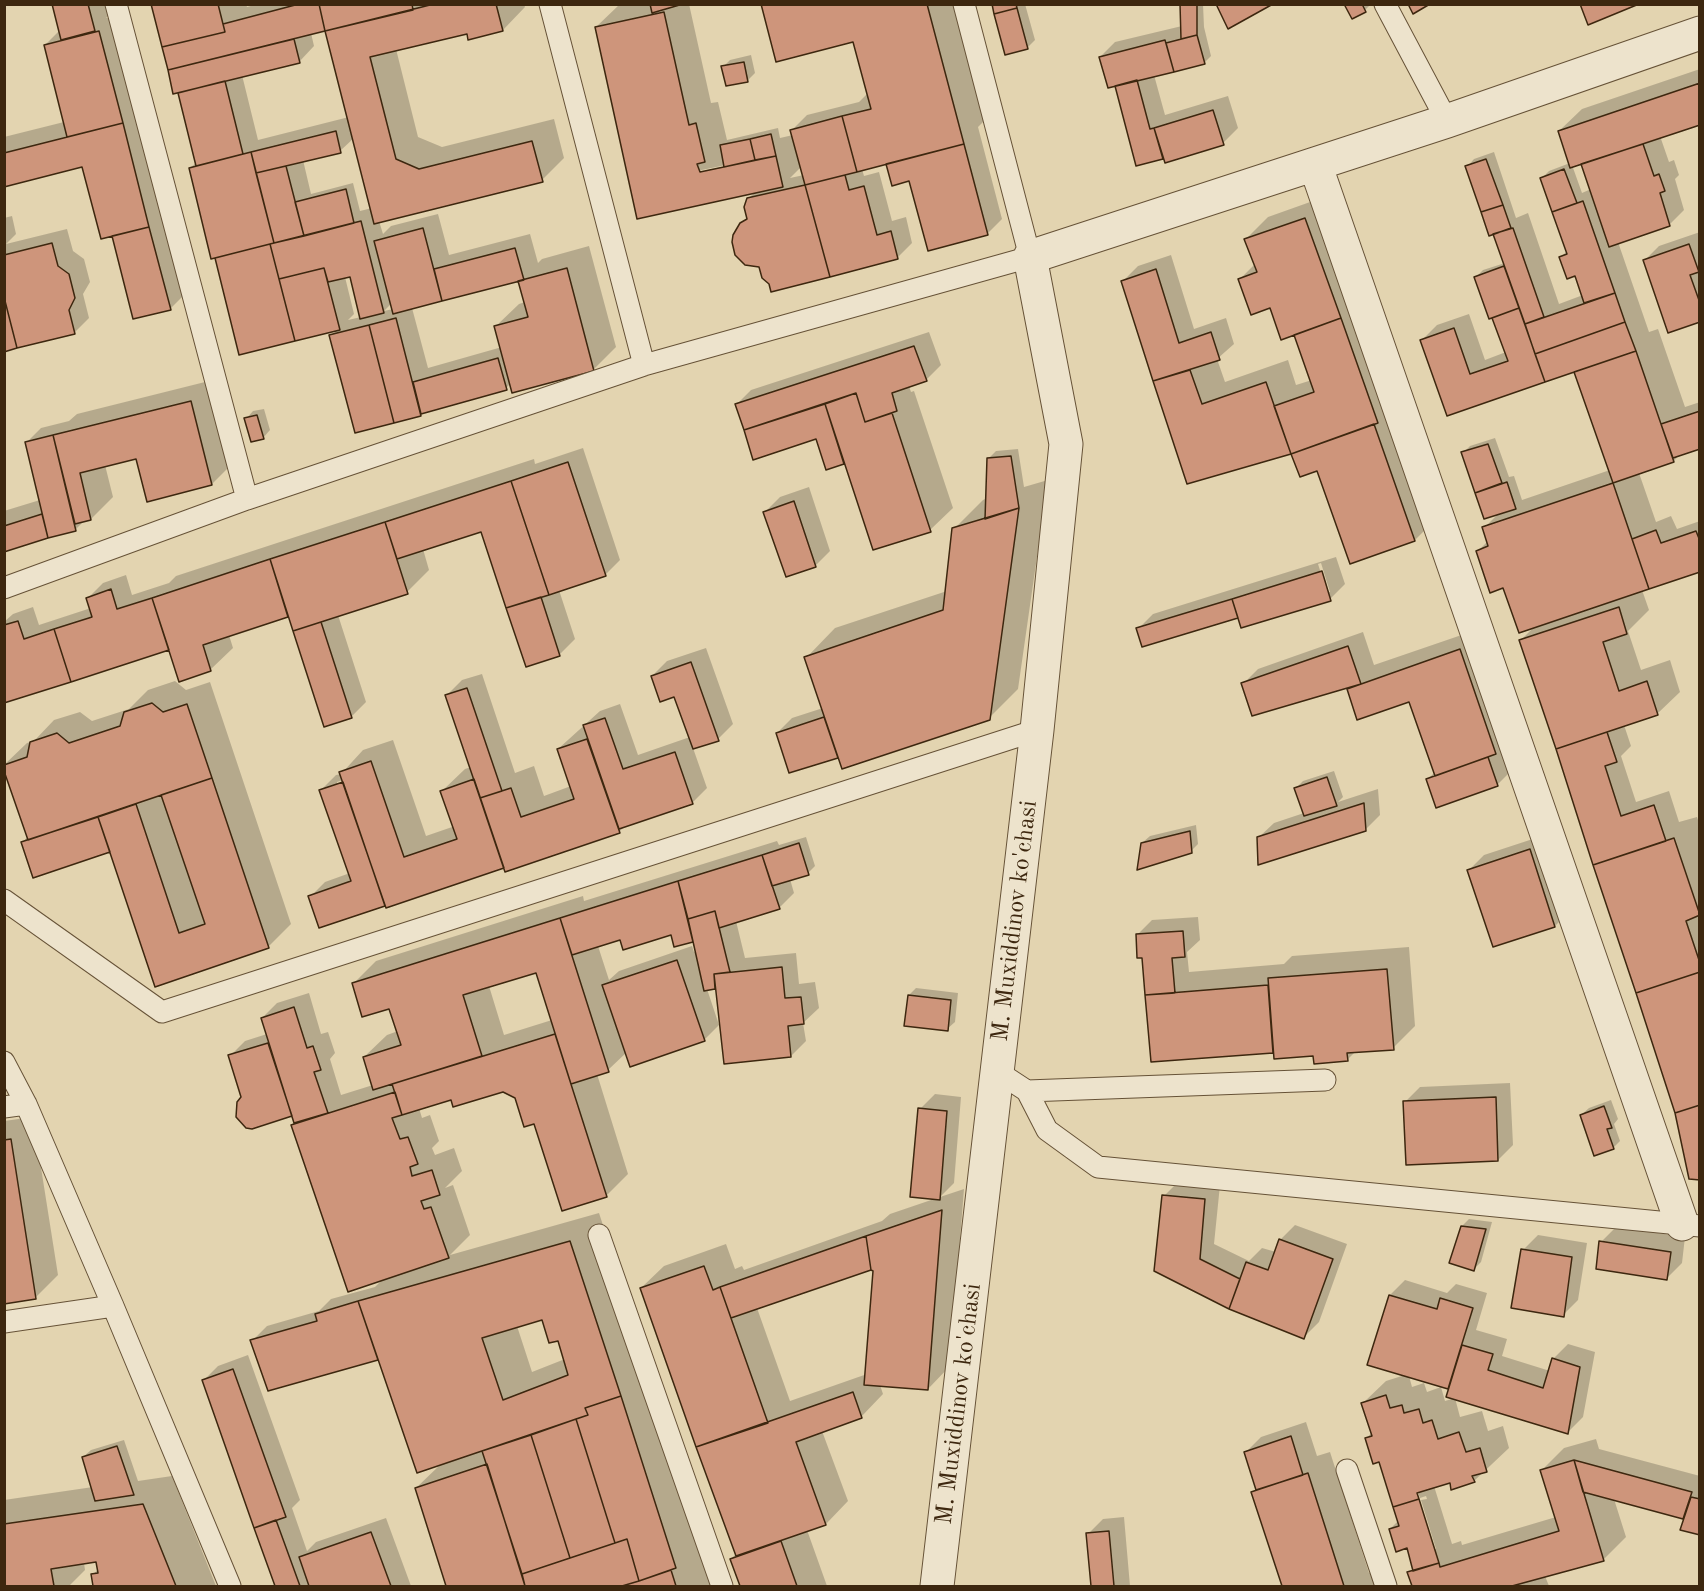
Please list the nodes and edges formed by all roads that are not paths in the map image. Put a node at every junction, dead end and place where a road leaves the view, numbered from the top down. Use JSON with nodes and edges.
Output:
{"nodes":[{"id":1,"x":116,"y":4,"type":"edge"},
{"id":2,"x":550,"y":4,"type":"edge"},
{"id":3,"x":964,"y":4,"type":"edge"},
{"id":4,"x":1385,"y":4,"type":"edge"},
{"id":5,"x":1700,"y":33,"type":"edge"},
{"id":6,"x":1447,"y":121,"type":"junction"},
{"id":7,"x":1315,"y":164,"type":"junction"},
{"id":8,"x":1030,"y":257,"type":"junction"},
{"id":9,"x":644,"y":364,"type":"junction"},
{"id":10,"x":247,"y":499,"type":"junction"},
{"id":11,"x":4,"y":588,"type":"edge"},
{"id":12,"x":1037,"y":730,"type":"junction"},
{"id":13,"x":4,"y":900,"type":"edge"},
{"id":14,"x":4,"y":1062,"type":"edge"},
{"id":15,"x":998,"y":1072,"type":"junction"},
{"id":16,"x":1325,"y":1080,"type":"dead end"},
{"id":17,"x":1027,"y":1091,"type":"junction"},
{"id":18,"x":26,"y":1104,"type":"junction"},
{"id":19,"x":4,"y":1107,"type":"edge"},
{"id":20,"x":1691,"y":1225,"type":"edge"},
{"id":21,"x":599,"y":1235,"type":"dead end"},
{"id":22,"x":113,"y":1306,"type":"junction"},
{"id":23,"x":4,"y":1322,"type":"edge"},
{"id":24,"x":1347,"y":1470,"type":"dead end"},
{"id":25,"x":230,"y":1587,"type":"edge"},
{"id":26,"x":722,"y":1587,"type":"edge"},
{"id":27,"x":937,"y":1587,"type":"edge"},
{"id":28,"x":1386,"y":1587,"type":"edge"}],
"edges":[{"from":1,"to":10,"type":"lane"},
{"from":2,"to":9,"type":"lane"},
{"from":3,"to":8,"type":"lane"},
{"from":4,"to":6,"type":"lane"},
{"from":5,"to":6,"type":"street"},
{"from":6,"to":7,"type":"street"},
{"from":7,"to":8,"type":"street"},
{"from":7,"to":20,"type":"street"},
{"from":8,"to":9,"type":"lane"},
{"from":8,"to":12,"type":"street","name":"M. Muxiddinov ko'chasi"},
{"from":9,"to":10,"type":"lane"},
{"from":10,"to":11,"type":"lane"},
{"from":12,"to":13,"type":"lane"},
{"from":12,"to":15,"type":"street","name":"M. Muxiddinov ko'chasi"},
{"from":14,"to":18,"type":"lane"},
{"from":15,"to":17,"type":"lane"},
{"from":15,"to":27,"type":"street","name":"M. Muxiddinov ko'chasi"},
{"from":16,"to":17,"type":"lane"},
{"from":17,"to":20,"type":"lane"},
{"from":18,"to":19,"type":"lane"},
{"from":18,"to":22,"type":"lane"},
{"from":21,"to":26,"type":"lane"},
{"from":22,"to":23,"type":"lane"},
{"from":22,"to":25,"type":"lane"},
{"from":24,"to":28,"type":"lane"}]}
